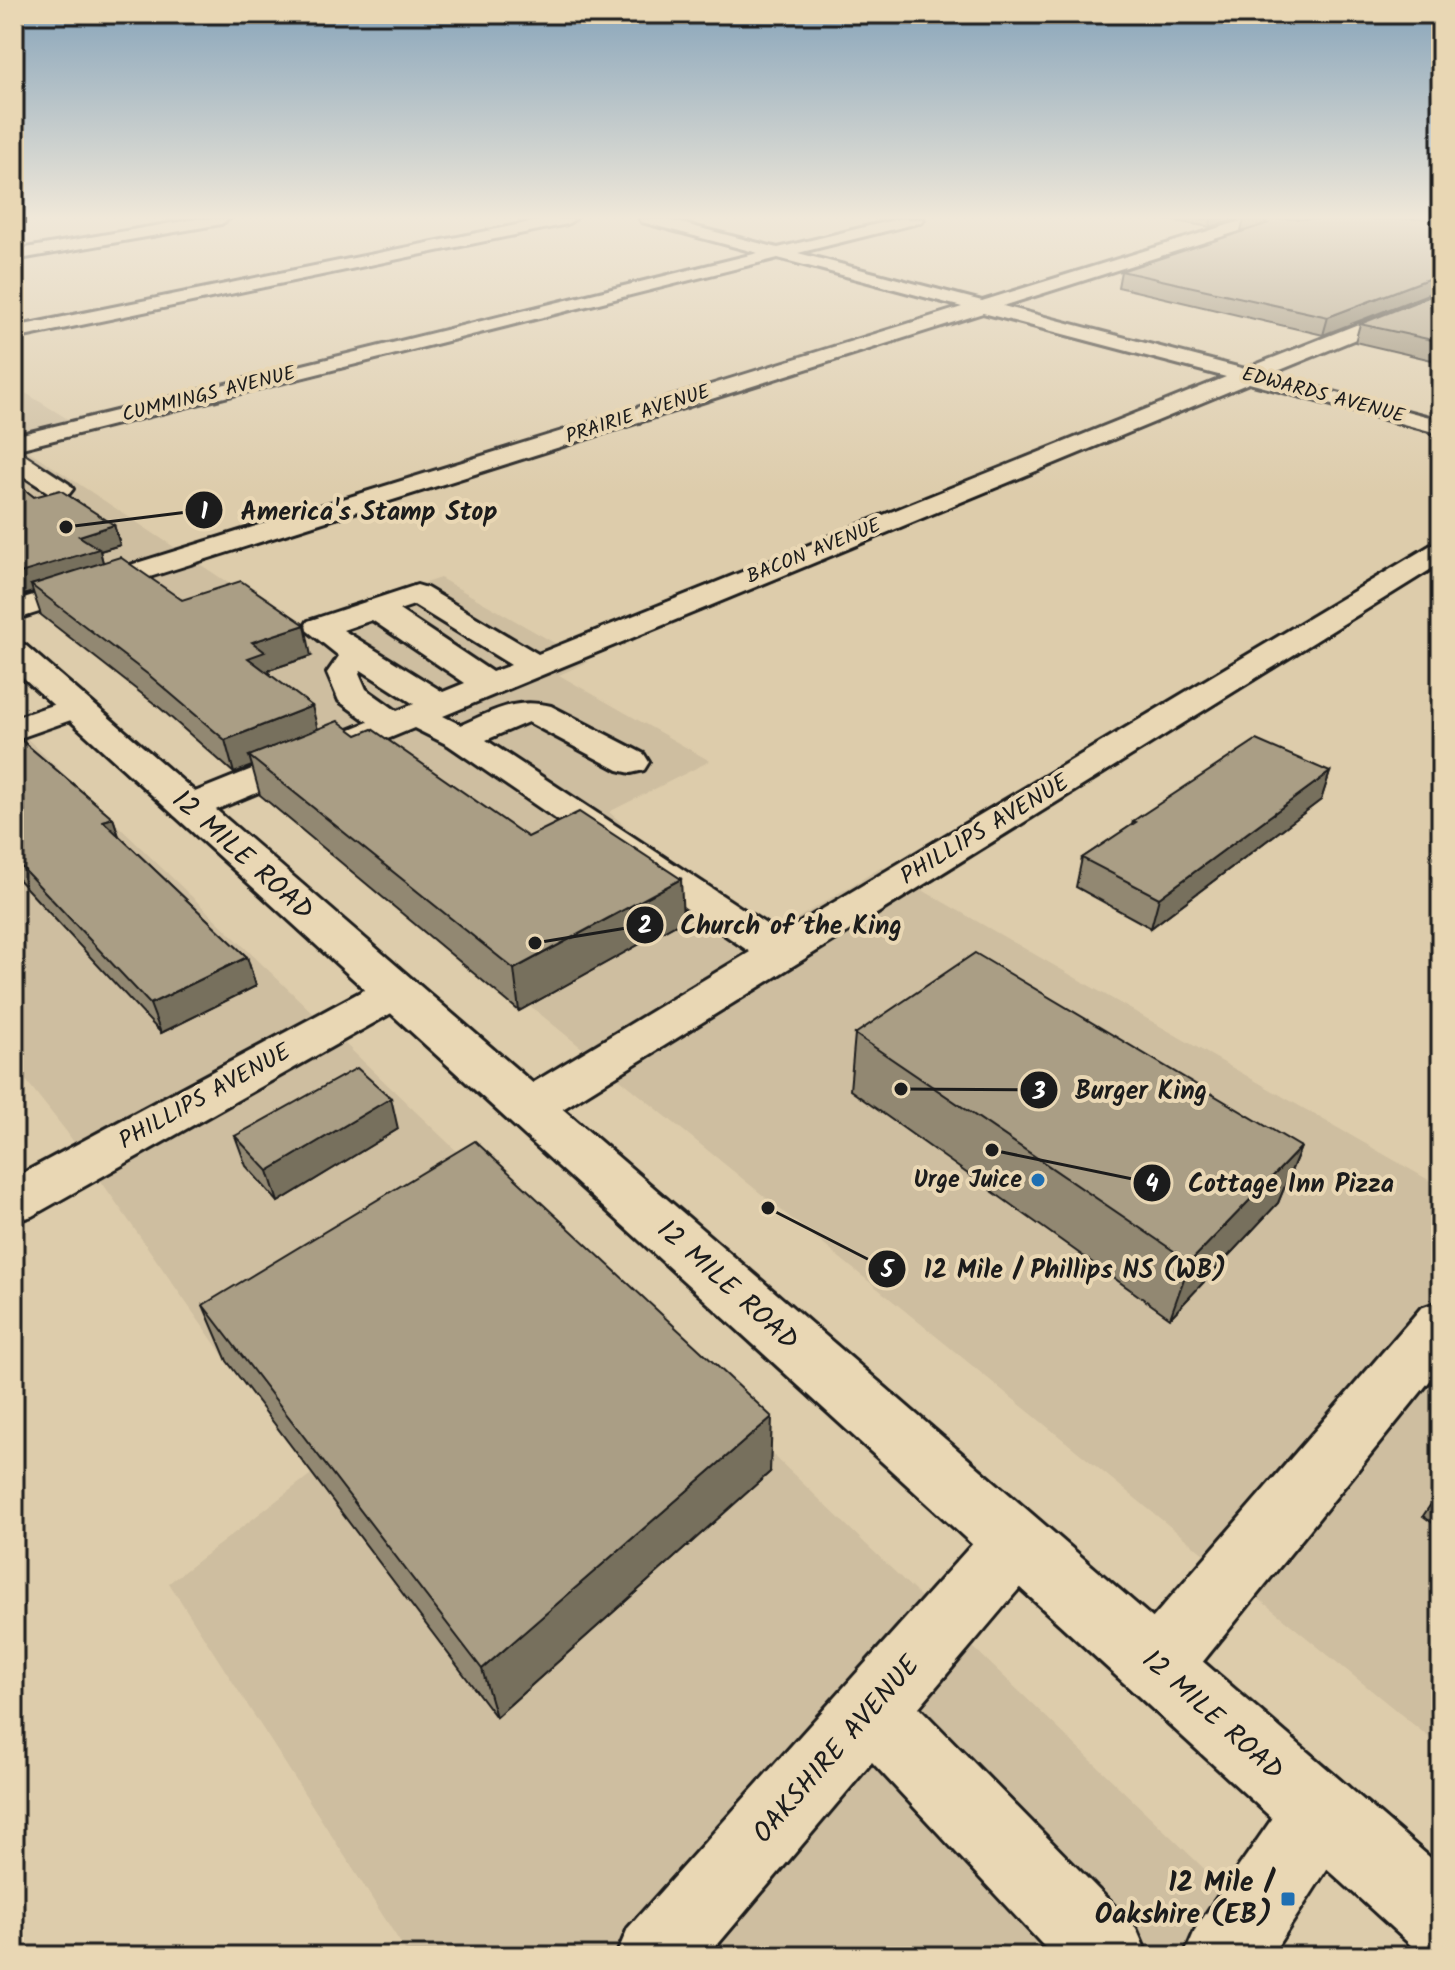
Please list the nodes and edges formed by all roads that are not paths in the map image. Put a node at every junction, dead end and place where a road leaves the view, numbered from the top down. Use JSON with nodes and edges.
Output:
{"nodes":[{"id":1,"x":121,"y":311,"type":"edge"},
{"id":2,"x":546,"y":311,"type":"edge"},
{"id":3,"x":967,"y":311,"type":"edge"},
{"id":4,"x":1002,"y":311,"type":"edge"},
{"id":5,"x":1407,"y":311,"type":"edge"},
{"id":6,"x":14,"y":333,"type":"edge"},
{"id":7,"x":1247,"y":376,"type":"junction"},
{"id":8,"x":1441,"y":427,"type":"edge"},
{"id":9,"x":14,"y":443,"type":"edge"},
{"id":10,"x":14,"y":459,"type":"edge"},
{"id":11,"x":60,"y":489,"type":"edge"},
{"id":12,"x":1441,"y":551,"type":"edge"},
{"id":13,"x":375,"y":608,"type":"junction"},
{"id":14,"x":14,"y":611,"type":"edge"},
{"id":15,"x":14,"y":652,"type":"edge"},
{"id":16,"x":357,"y":654,"type":"junction"},
{"id":17,"x":536,"y":666,"type":"junction"},
{"id":18,"x":489,"y":685,"type":"junction"},
{"id":19,"x":76,"y":707,"type":"junction"},
{"id":20,"x":416,"y":715,"type":"junction"},
{"id":21,"x":14,"y":730,"type":"edge"},
{"id":22,"x":460,"y":738,"type":"junction"},
{"id":23,"x":631,"y":762,"type":"dead end"},
{"id":24,"x":188,"y":808,"type":"junction"},
{"id":25,"x":782,"y":954,"type":"junction"},
{"id":26,"x":395,"y":992,"type":"junction"},
{"id":27,"x":528,"y":1108,"type":"junction"},
{"id":28,"x":14,"y":1202,"type":"edge"},
{"id":29,"x":1441,"y":1325,"type":"edge"},
{"id":30,"x":1016,"y":1543,"type":"junction"},
{"id":31,"x":1156,"y":1666,"type":"junction"},
{"id":32,"x":872,"y":1710,"type":"junction"},
{"id":33,"x":1321,"y":1812,"type":"junction"},
{"id":34,"x":1441,"y":1919,"type":"edge"},
{"id":35,"x":656,"y":1956,"type":"edge"},
{"id":36,"x":1108,"y":1956,"type":"edge"},
{"id":37,"x":1224,"y":1956,"type":"edge"}],
"edges":[{"from":1,"to":6,"type":"street"},
{"from":2,"to":9,"type":"street","name":"CUMMINGS AVENUE"},
{"from":3,"to":14,"type":"street","name":"PRAIRIE AVENUE"},
{"from":4,"to":7,"type":"street","name":"EDWARDS AVENUE"},
{"from":5,"to":7,"type":"street","name":"BACON AVENUE"},
{"from":7,"to":8,"type":"street","name":"EDWARDS AVENUE"},
{"from":7,"to":17,"type":"street","name":"BACON AVENUE"},
{"from":10,"to":11,"type":"street"},
{"from":12,"to":25,"type":"street","name":"PHILLIPS AVENUE"},
{"from":13,"to":16,"type":"street"},
{"from":13,"to":17,"type":"street"},
{"from":13,"to":18,"type":"street"},
{"from":15,"to":19,"type":"street","name":"12 MILE ROAD"},
{"from":16,"to":20,"type":"street"},
{"from":16,"to":20,"type":"street"},
{"from":17,"to":18,"type":"street","name":"BACON AVENUE"},
{"from":18,"to":20,"type":"street","name":"BACON AVENUE"},
{"from":19,"to":21,"type":"street"},
{"from":19,"to":24,"type":"street","name":"12 MILE ROAD"},
{"from":20,"to":22,"type":"street"},
{"from":20,"to":24,"type":"street","name":"BACON AVENUE"},
{"from":22,"to":23,"type":"street"},
{"from":22,"to":25,"type":"street"},
{"from":24,"to":26,"type":"street","name":"12 MILE ROAD"},
{"from":25,"to":27,"type":"street","name":"PHILLIPS AVENUE"},
{"from":26,"to":27,"type":"street","name":"12 MILE ROAD"},
{"from":26,"to":28,"type":"street","name":"PHILLIPS AVENUE"},
{"from":27,"to":30,"type":"street","name":"12 MILE ROAD"},
{"from":29,"to":31,"type":"street"},
{"from":30,"to":31,"type":"street","name":"12 MILE ROAD"},
{"from":30,"to":32,"type":"street","name":"OAKSHIRE AVENUE"},
{"from":31,"to":33,"type":"street","name":"12 MILE ROAD"},
{"from":32,"to":35,"type":"street","name":"OAKSHIRE AVENUE"},
{"from":32,"to":36,"type":"street"},
{"from":33,"to":34,"type":"street","name":"12 MILE ROAD"},
{"from":33,"to":37,"type":"street"}]}
